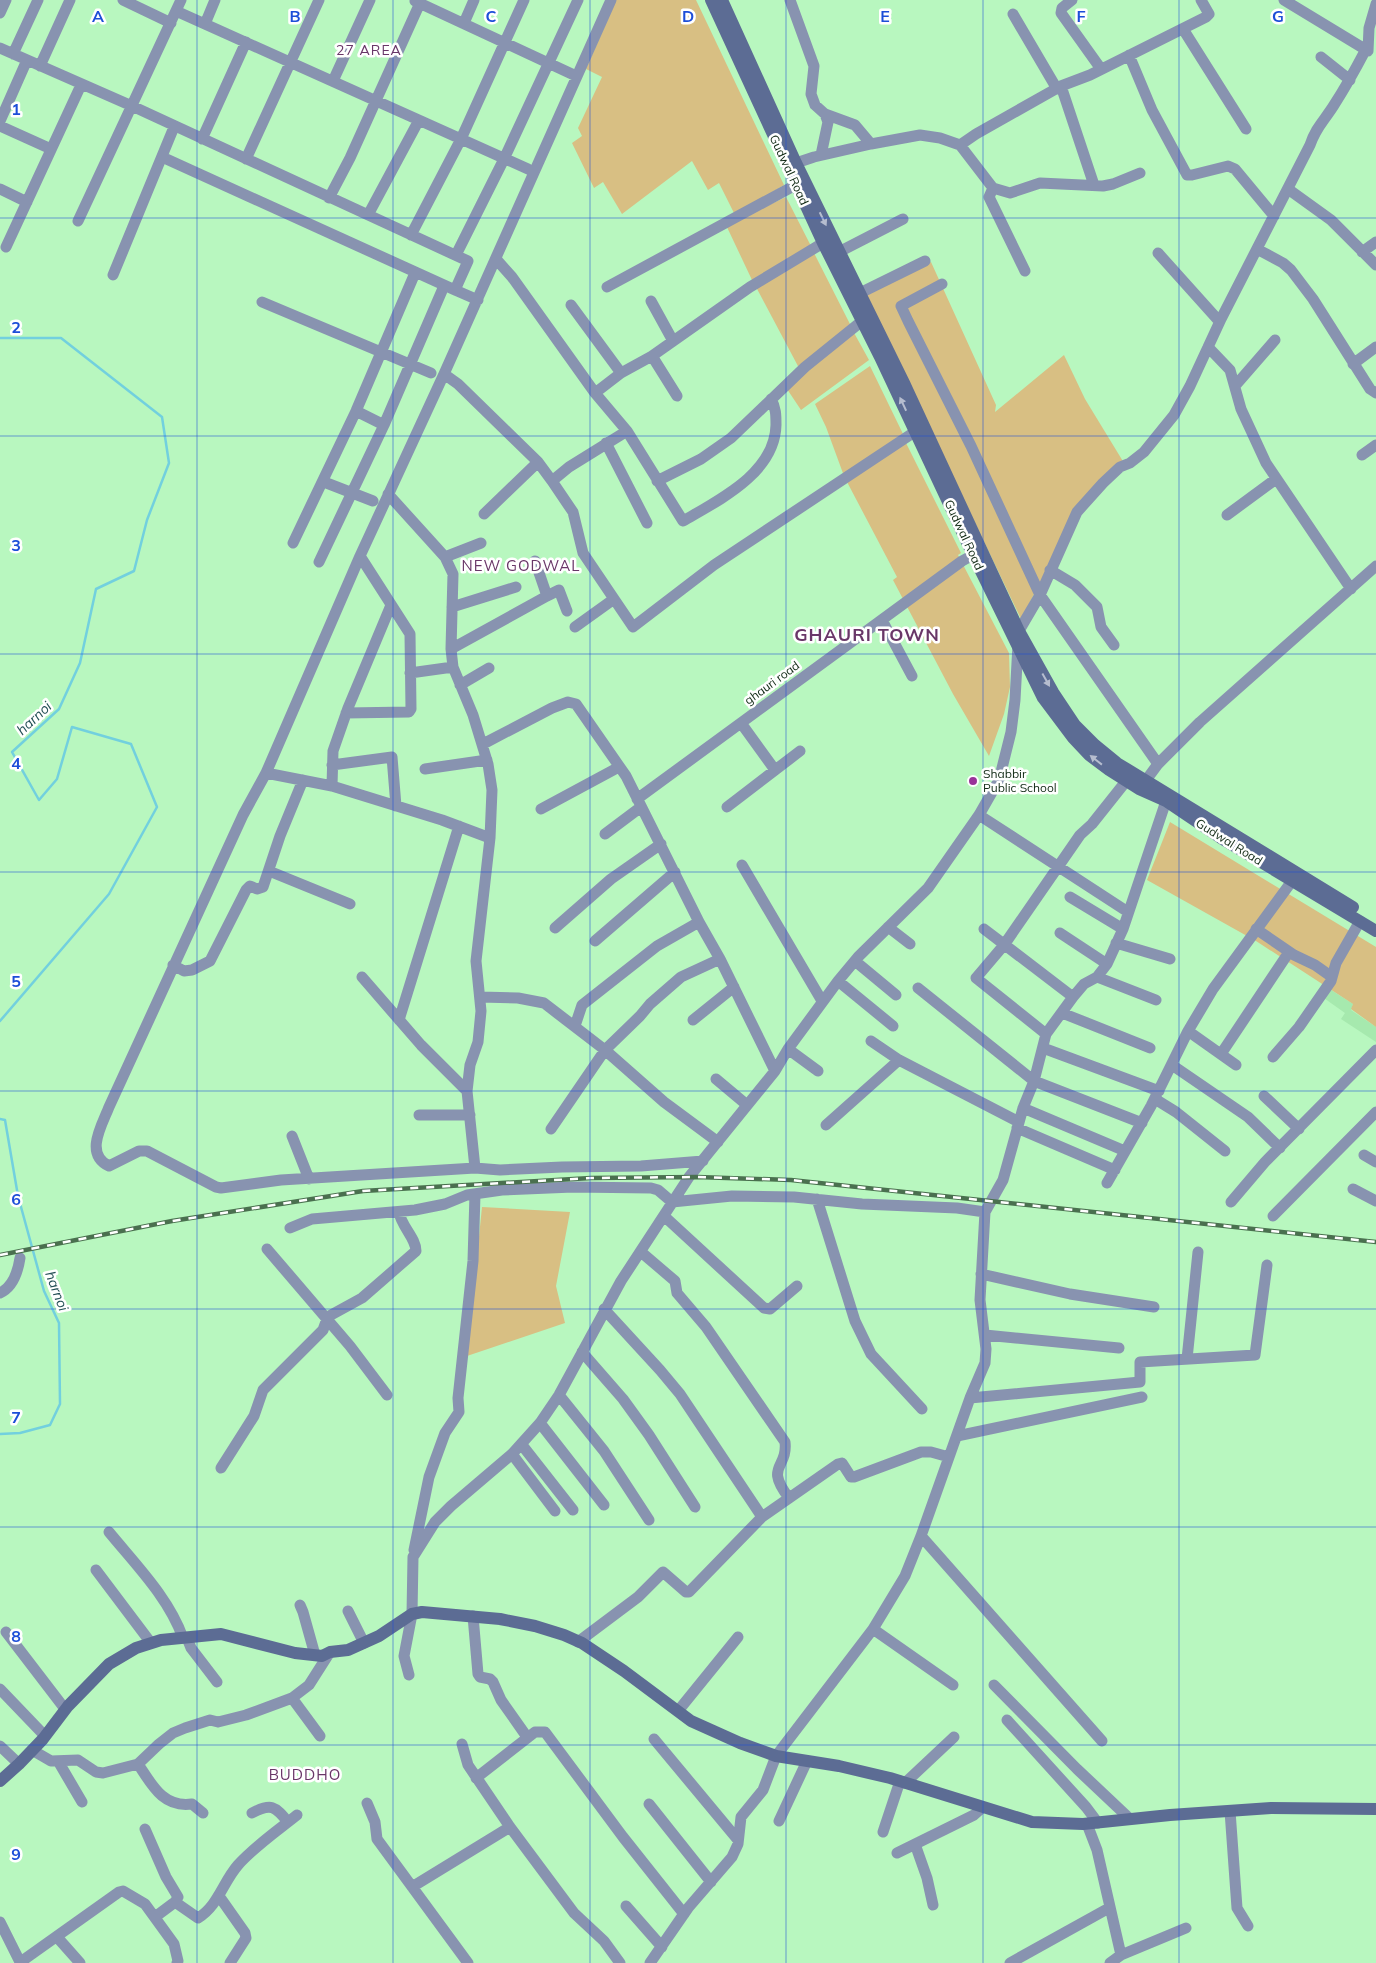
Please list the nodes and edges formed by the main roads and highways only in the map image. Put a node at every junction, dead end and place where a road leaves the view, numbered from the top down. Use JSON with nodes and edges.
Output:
{"nodes":[{"id":1,"x":711,"y":0,"type":"edge"},
{"id":2,"x":722,"y":0,"type":"edge"},
{"id":3,"x":800,"y":183,"type":"junction"},
{"id":4,"x":1017,"y":637,"type":"junction"},
{"id":5,"x":1142,"y":785,"type":"junction"},
{"id":6,"x":1376,"y":921,"type":"edge"},
{"id":7,"x":1376,"y":931,"type":"edge"},
{"id":8,"x":0,"y":1781,"type":"edge"},
{"id":9,"x":1376,"y":1809,"type":"edge"}],
"edges":[{"from":1,"to":3,"type":"main road","name":"Gudwal Road"},
{"from":2,"to":3,"type":"main road","name":"Gudwal Road"},
{"from":3,"to":4,"type":"main road","name":"Gudwal Road","one_way":true},
{"from":4,"to":3,"type":"main road","name":"Gudwal Road","one_way":true},
{"from":4,"to":5,"type":"main road","name":"Gudwal Road","one_way":true},
{"from":5,"to":4,"type":"main road","name":"Gudwal Road","one_way":true},
{"from":5,"to":6,"type":"main road","name":"Gudwal Road"},
{"from":5,"to":7,"type":"main road","name":"Gudwal Road"},
{"from":8,"to":9,"type":"main road"}]}
